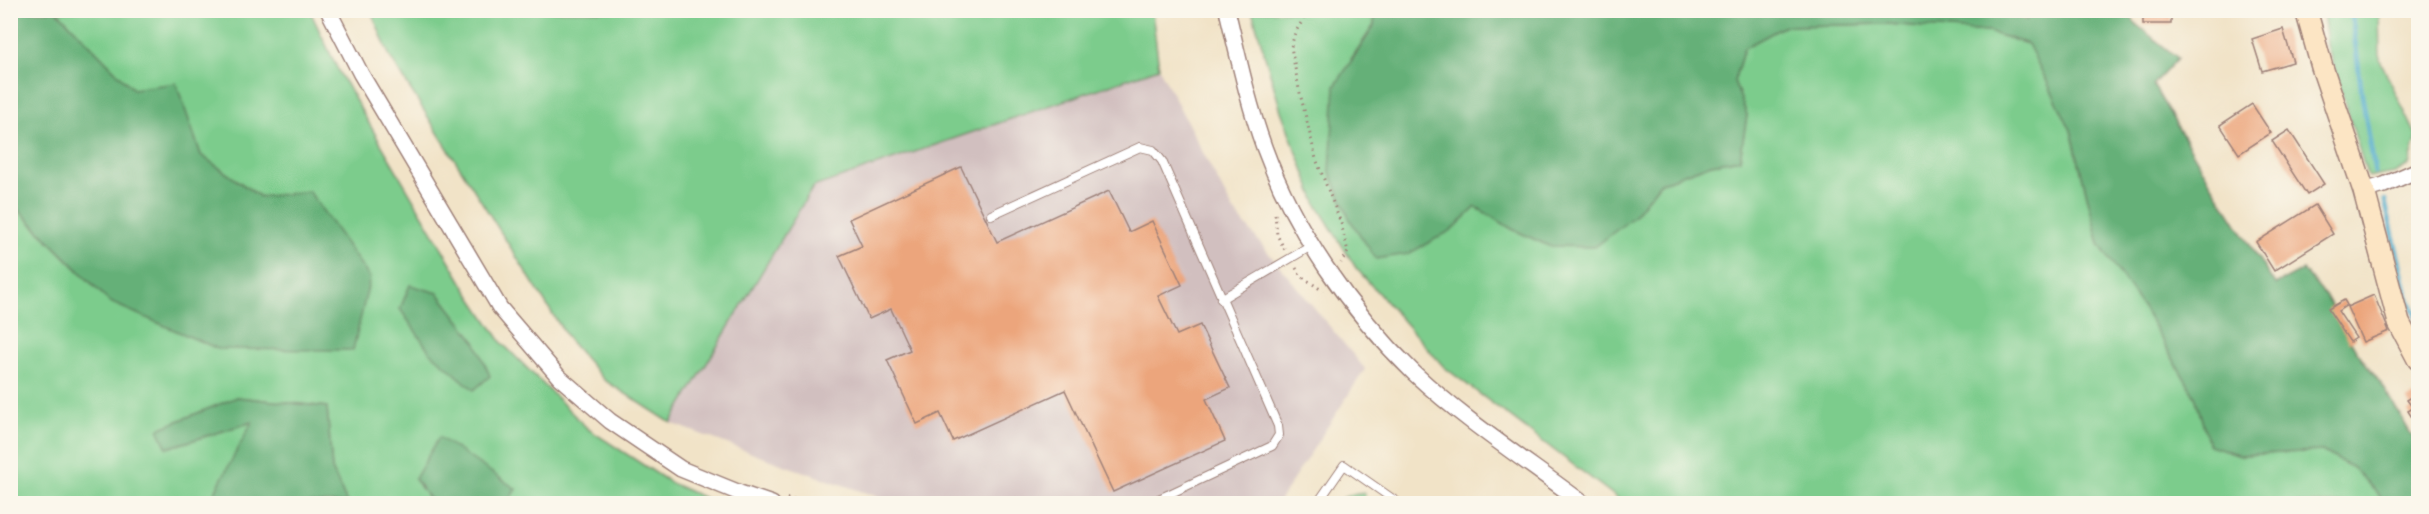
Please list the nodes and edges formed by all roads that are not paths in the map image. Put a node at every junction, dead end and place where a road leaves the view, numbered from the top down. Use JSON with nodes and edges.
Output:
{"nodes":[{"id":1,"x":328,"y":10,"type":"edge"},
{"id":2,"x":1227,"y":10,"type":"edge"},
{"id":3,"x":2306,"y":10,"type":"edge"},
{"id":4,"x":2418,"y":170,"type":"edge"},
{"id":5,"x":2364,"y":191,"type":"junction"},
{"id":6,"x":991,"y":215,"type":"dead end"},
{"id":7,"x":1313,"y":244,"type":"junction"},
{"id":8,"x":1221,"y":299,"type":"junction"},
{"id":9,"x":2418,"y":359,"type":"edge"},
{"id":10,"x":1590,"y":499,"type":"edge"},
{"id":11,"x":779,"y":500,"type":"edge"},
{"id":12,"x":1148,"y":504,"type":"edge"},
{"id":13,"x":1317,"y":504,"type":"edge"},
{"id":14,"x":1400,"y":504,"type":"edge"}],
"edges":[{"from":1,"to":11,"type":"street"},
{"from":2,"to":7,"type":"street"},
{"from":3,"to":5,"type":"street"},
{"from":4,"to":5,"type":"street"},
{"from":5,"to":9,"type":"street"},
{"from":6,"to":8,"type":"lane"},
{"from":7,"to":8,"type":"lane"},
{"from":7,"to":10,"type":"street"},
{"from":8,"to":12,"type":"lane"},
{"from":13,"to":14,"type":"lane"}]}
